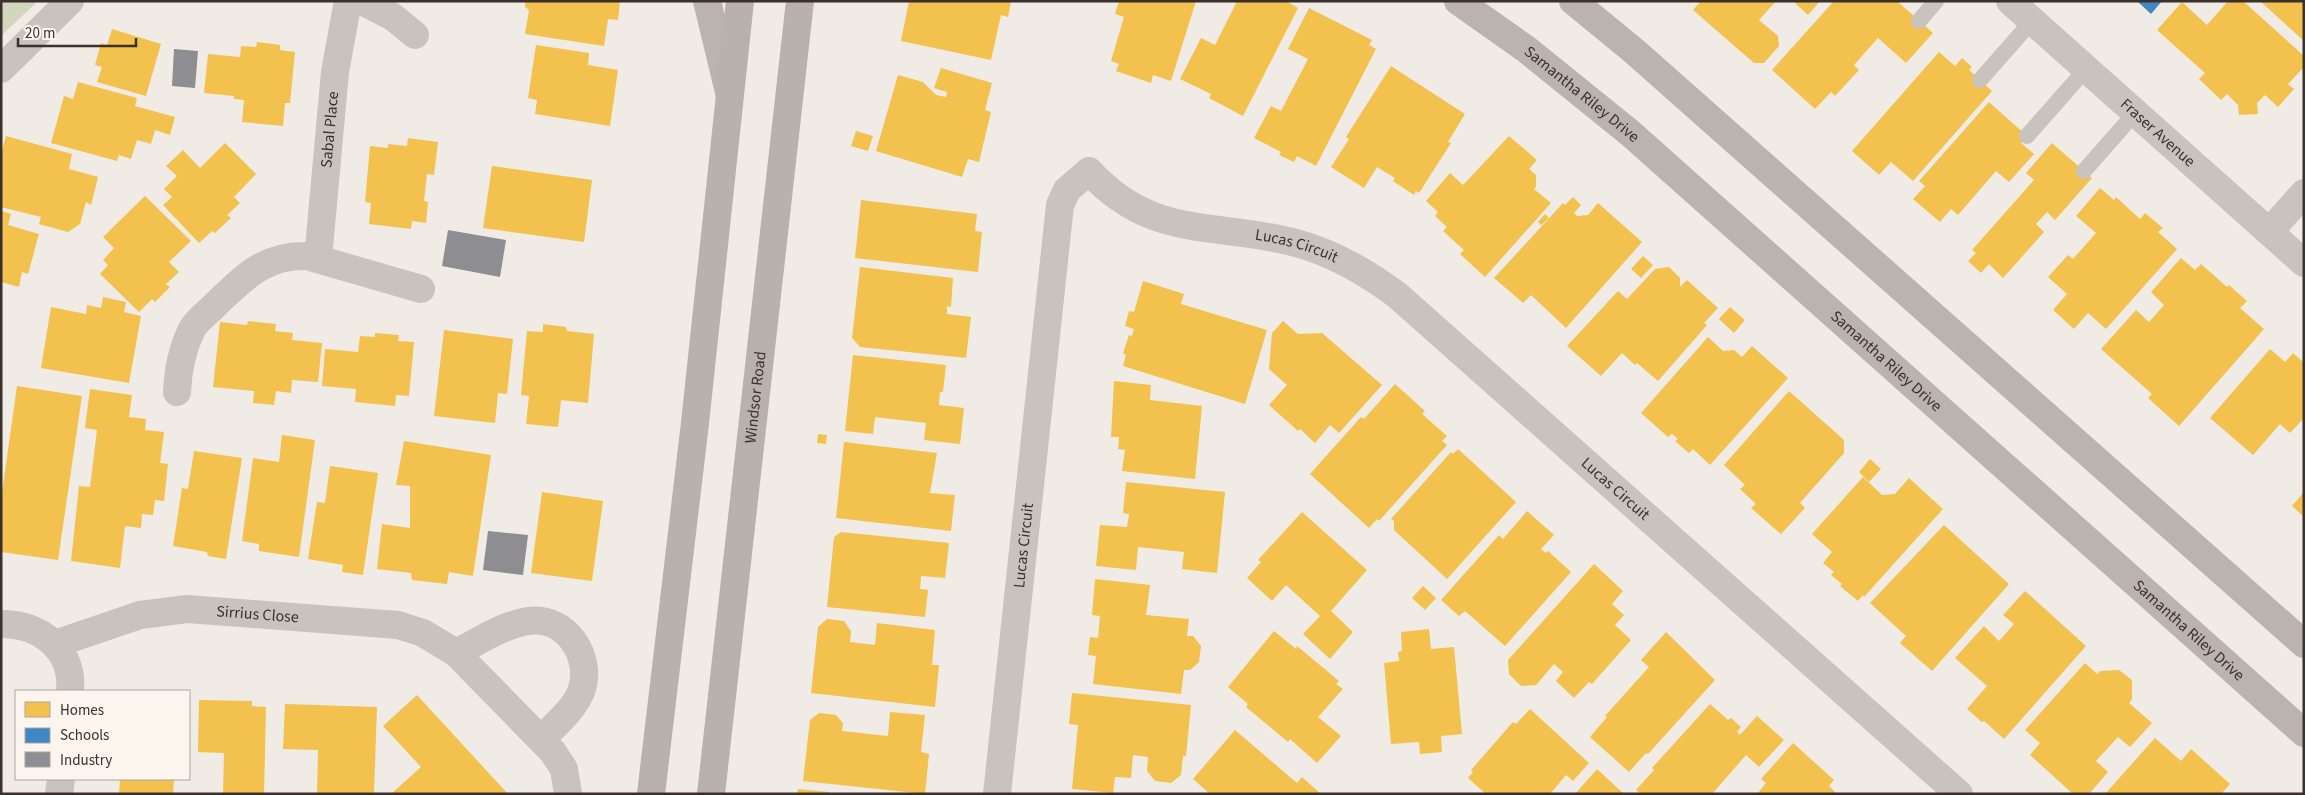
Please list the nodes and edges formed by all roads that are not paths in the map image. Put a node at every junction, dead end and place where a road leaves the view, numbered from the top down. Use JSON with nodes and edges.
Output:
{"nodes":[{"id":1,"x":70,"y":1,"type":"edge"},
{"id":2,"x":348,"y":1,"type":"edge"},
{"id":3,"x":362,"y":1,"type":"edge"},
{"id":4,"x":707,"y":1,"type":"edge"},
{"id":5,"x":740,"y":1,"type":"edge"},
{"id":6,"x":800,"y":1,"type":"edge"},
{"id":7,"x":1458,"y":1,"type":"edge"},
{"id":8,"x":1573,"y":1,"type":"edge"},
{"id":9,"x":1936,"y":1,"type":"edge"},
{"id":10,"x":2010,"y":1,"type":"edge"},
{"id":11,"x":1919,"y":21,"type":"dead end"},
{"id":12,"x":2032,"y":21,"type":"junction"},
{"id":13,"x":415,"y":34,"type":"dead end"},
{"id":14,"x":1,"y":69,"type":"edge"},
{"id":15,"x":2086,"y":69,"type":"junction"},
{"id":16,"x":1980,"y":80,"type":"dead end"},
{"id":17,"x":730,"y":96,"type":"junction"},
{"id":18,"x":2135,"y":113,"type":"junction"},
{"id":19,"x":2027,"y":136,"type":"dead end"},
{"id":20,"x":2084,"y":171,"type":"dead end"},
{"id":21,"x":2304,"y":192,"type":"edge"},
{"id":22,"x":2269,"y":232,"type":"junction"},
{"id":23,"x":318,"y":259,"type":"junction"},
{"id":24,"x":2304,"y":263,"type":"edge"},
{"id":25,"x":421,"y":289,"type":"dead end"},
{"id":26,"x":177,"y":392,"type":"dead end"},
{"id":27,"x":1,"y":624,"type":"edge"},
{"id":28,"x":55,"y":644,"type":"junction"},
{"id":29,"x":2304,"y":644,"type":"edge"},
{"id":30,"x":456,"y":653,"type":"junction"},
{"id":31,"x":70,"y":690,"type":"edge"},
{"id":32,"x":2304,"y":733,"type":"edge"},
{"id":33,"x":541,"y":739,"type":"junction"},
{"id":34,"x":61,"y":780,"type":"edge"},
{"id":35,"x":59,"y":794,"type":"edge"},
{"id":36,"x":568,"y":794,"type":"edge"},
{"id":37,"x":651,"y":794,"type":"edge"},
{"id":38,"x":711,"y":794,"type":"edge"},
{"id":39,"x":997,"y":794,"type":"edge"},
{"id":40,"x":1959,"y":794,"type":"edge"}],
"edges":[{"from":1,"to":14,"type":"street"},
{"from":2,"to":23,"type":"street","name":"Sabal Place"},
{"from":3,"to":13,"type":"street"},
{"from":4,"to":17,"type":"main road"},
{"from":5,"to":17,"type":"main road"},
{"from":6,"to":38,"type":"main road","name":"Windsor Road"},
{"from":7,"to":32,"type":"main road","name":"Samantha Riley Drive"},
{"from":8,"to":29,"type":"main road"},
{"from":9,"to":11,"type":"lane"},
{"from":10,"to":12,"type":"street","name":"Fraser Avenue"},
{"from":12,"to":15,"type":"street","name":"Fraser Avenue"},
{"from":12,"to":16,"type":"lane"},
{"from":15,"to":18,"type":"street","name":"Fraser Avenue"},
{"from":15,"to":19,"type":"lane"},
{"from":17,"to":37,"type":"main road"},
{"from":18,"to":20,"type":"lane"},
{"from":18,"to":22,"type":"street","name":"Fraser Avenue"},
{"from":21,"to":22,"type":"street"},
{"from":22,"to":24,"type":"street","name":"Fraser Avenue"},
{"from":23,"to":25,"type":"street"},
{"from":23,"to":26,"type":"street"},
{"from":27,"to":28,"type":"street"},
{"from":28,"to":30,"type":"street","name":"Sirrius Close"},
{"from":28,"to":31,"type":"street"},
{"from":30,"to":33,"type":"street","name":"Sirrius Close"},
{"from":30,"to":33,"type":"street"},
{"from":33,"to":36,"type":"street","name":"Sirrius Close"},
{"from":34,"to":35,"type":"street"},
{"from":39,"to":40,"type":"street","name":"Lucas Circuit"}]}
